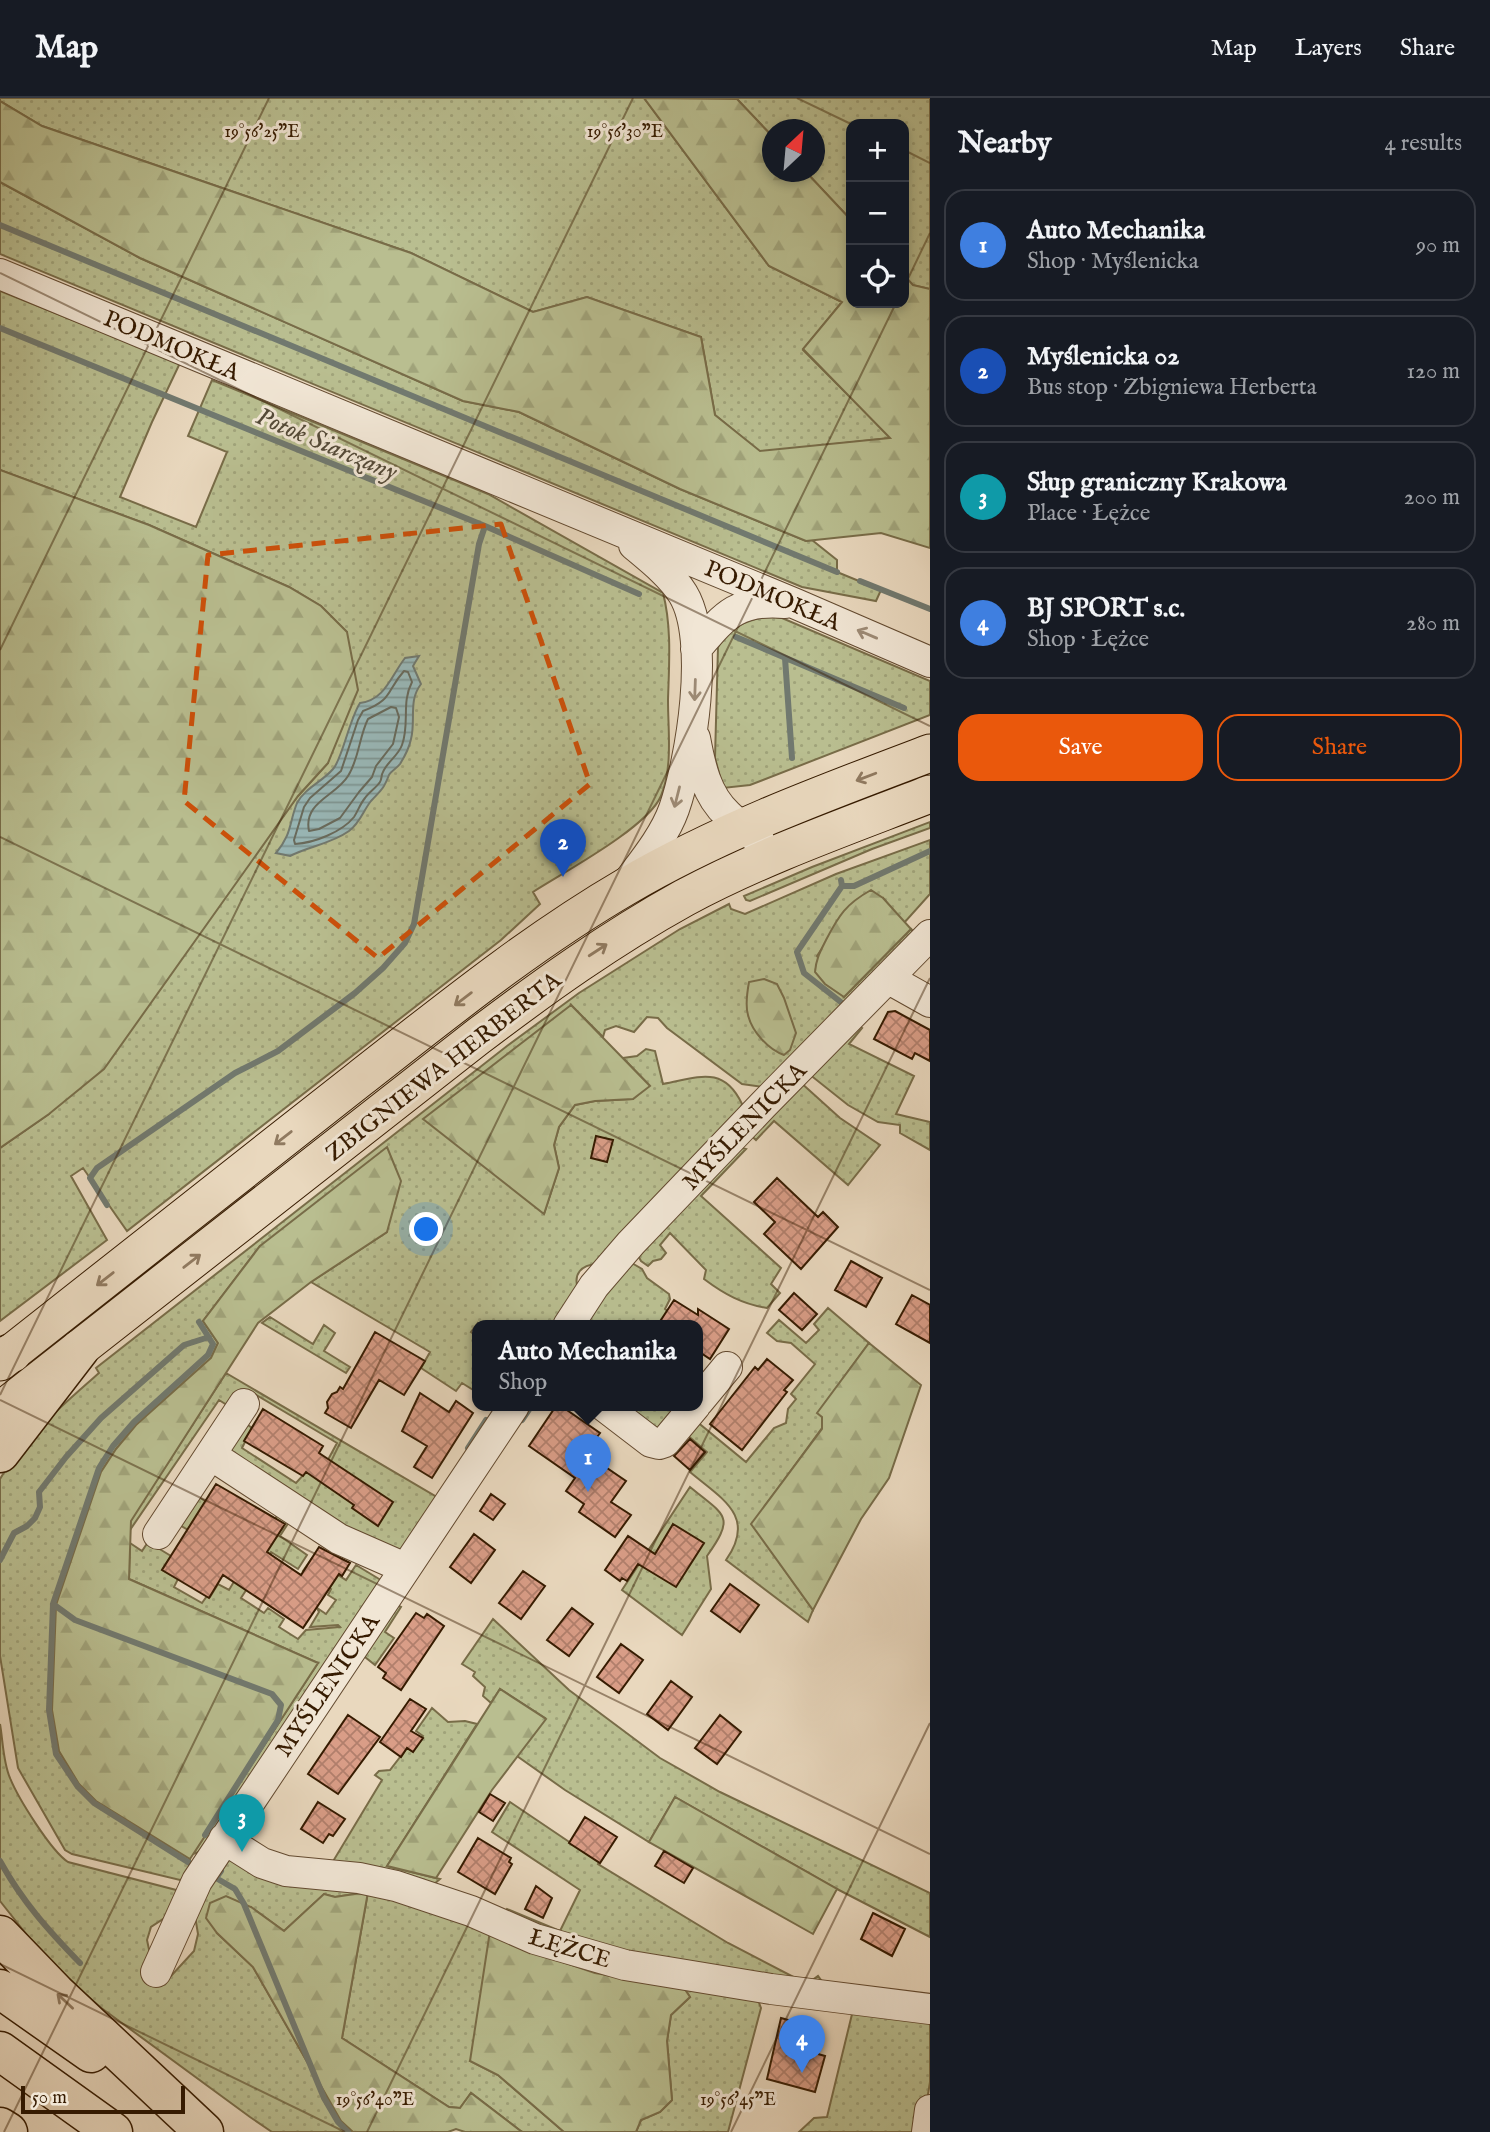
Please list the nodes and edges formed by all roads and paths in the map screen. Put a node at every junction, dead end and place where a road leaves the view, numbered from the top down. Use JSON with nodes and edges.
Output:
{"nodes":[{"id":1,"x":0,"y":274,"type":"edge"},
{"id":2,"x":615,"y":530,"type":"junction"},
{"id":3,"x":796,"y":604,"type":"junction"},
{"id":4,"x":696,"y":649,"type":"junction"},
{"id":5,"x":930,"y":662,"type":"edge"},
{"id":6,"x":694,"y":730,"type":"junction"},
{"id":7,"x":930,"y":752,"type":"edge"},
{"id":8,"x":930,"y":794,"type":"edge"},
{"id":9,"x":930,"y":810,"type":"edge"},
{"id":10,"x":883,"y":812,"type":"junction"},
{"id":11,"x":743,"y":827,"type":"junction"},
{"id":12,"x":776,"y":855,"type":"junction"},
{"id":13,"x":625,"y":887,"type":"junction"},
{"id":14,"x":930,"y":935,"type":"edge"},
{"id":15,"x":889,"y":979,"type":"junction"},
{"id":16,"x":930,"y":1002,"type":"edge"},
{"id":17,"x":572,"y":1320,"type":"edge"},
{"id":18,"x":80,"y":1349,"type":"junction"},
{"id":19,"x":4,"y":1358,"type":"edge"},
{"id":20,"x":727,"y":1367,"type":"dead end"},
{"id":21,"x":703,"y":1396,"type":"edge"},
{"id":22,"x":244,"y":1404,"type":"dead end"},
{"id":23,"x":0,"y":1411,"type":"edge"},
{"id":24,"x":511,"y":1411,"type":"edge"},
{"id":25,"x":611,"y":1411,"type":"edge"},
{"id":26,"x":691,"y":1411,"type":"edge"},
{"id":27,"x":0,"y":1452,"type":"edge"},
{"id":28,"x":211,"y":1455,"type":"junction"},
{"id":29,"x":158,"y":1534,"type":"dead end"},
{"id":30,"x":405,"y":1568,"type":"junction"},
{"id":31,"x":224,"y":1839,"type":"junction"},
{"id":32,"x":0,"y":1935,"type":"edge"},
{"id":33,"x":156,"y":1972,"type":"dead end"},
{"id":34,"x":0,"y":1989,"type":"edge"},
{"id":35,"x":930,"y":2009,"type":"edge"},
{"id":36,"x":0,"y":2051,"type":"edge"},
{"id":37,"x":930,"y":2110,"type":"edge"},
{"id":38,"x":0,"y":2127,"type":"edge"},
{"id":39,"x":8,"y":2132,"type":"edge"},
{"id":40,"x":113,"y":2132,"type":"edge"},
{"id":41,"x":202,"y":2132,"type":"edge"},
{"id":42,"x":927,"y":2132,"type":"edge"}],
"edges":[{"from":1,"to":2,"type":"street","name":"PODMOKŁA"},
{"from":2,"to":3,"type":"street","name":"PODMOKŁA"},
{"from":2,"to":4,"type":"street","name":"PODMOKŁA"},
{"from":3,"to":4,"type":"street"},
{"from":5,"to":3,"type":"street","name":"PODMOKŁA","one_way":true},
{"from":4,"to":6,"type":"street","name":"PODMOKŁA","one_way":true},
{"from":6,"to":11,"type":"street"},
{"from":6,"to":13,"type":"street","name":"PODMOKŁA","one_way":true},
{"from":7,"to":11,"type":"main road","name":"ZBIGNIEWA HERBERTA","one_way":true},
{"from":8,"to":10,"type":"main road","name":"ZBIGNIEWA HERBERTA"},
{"from":9,"to":10,"type":"street"},
{"from":10,"to":12,"type":"main road","name":"ZBIGNIEWA HERBERTA"},
{"from":11,"to":12,"type":"street"},
{"from":11,"to":13,"type":"main road","name":"ZBIGNIEWA HERBERTA"},
{"from":18,"to":12,"type":"main road","name":"ZBIGNIEWA HERBERTA","one_way":true},
{"from":13,"to":19,"type":"main road","name":"ZBIGNIEWA HERBERTA","one_way":true},
{"from":14,"to":15,"type":"street","name":"MYŚLENICKA"},
{"from":15,"to":16,"type":"street"},
{"from":15,"to":17,"type":"street","name":"MYŚLENICKA"},
{"from":18,"to":23,"type":"main road","name":"ZBIGNIEWA HERBERTA"},
{"from":18,"to":27,"type":"highway"},
{"from":20,"to":21,"type":"street"},
{"from":22,"to":28,"type":"street"},
{"from":24,"to":30,"type":"street","name":"MYŚLENICKA"},
{"from":25,"to":26,"type":"street"},
{"from":28,"to":29,"type":"street"},
{"from":28,"to":30,"type":"street"},
{"from":30,"to":31,"type":"street","name":"MYŚLENICKA"},
{"from":31,"to":33,"type":"street","name":"MYŚLENICKA"},
{"from":31,"to":35,"type":"street","name":"ŁĘŻCE"},
{"from":41,"to":32,"type":"highway","one_way":true},
{"from":34,"to":41,"type":"highway"},
{"from":36,"to":40,"type":"highway"},
{"from":37,"to":42,"type":"street"},
{"from":38,"to":39,"type":"highway"}]}
